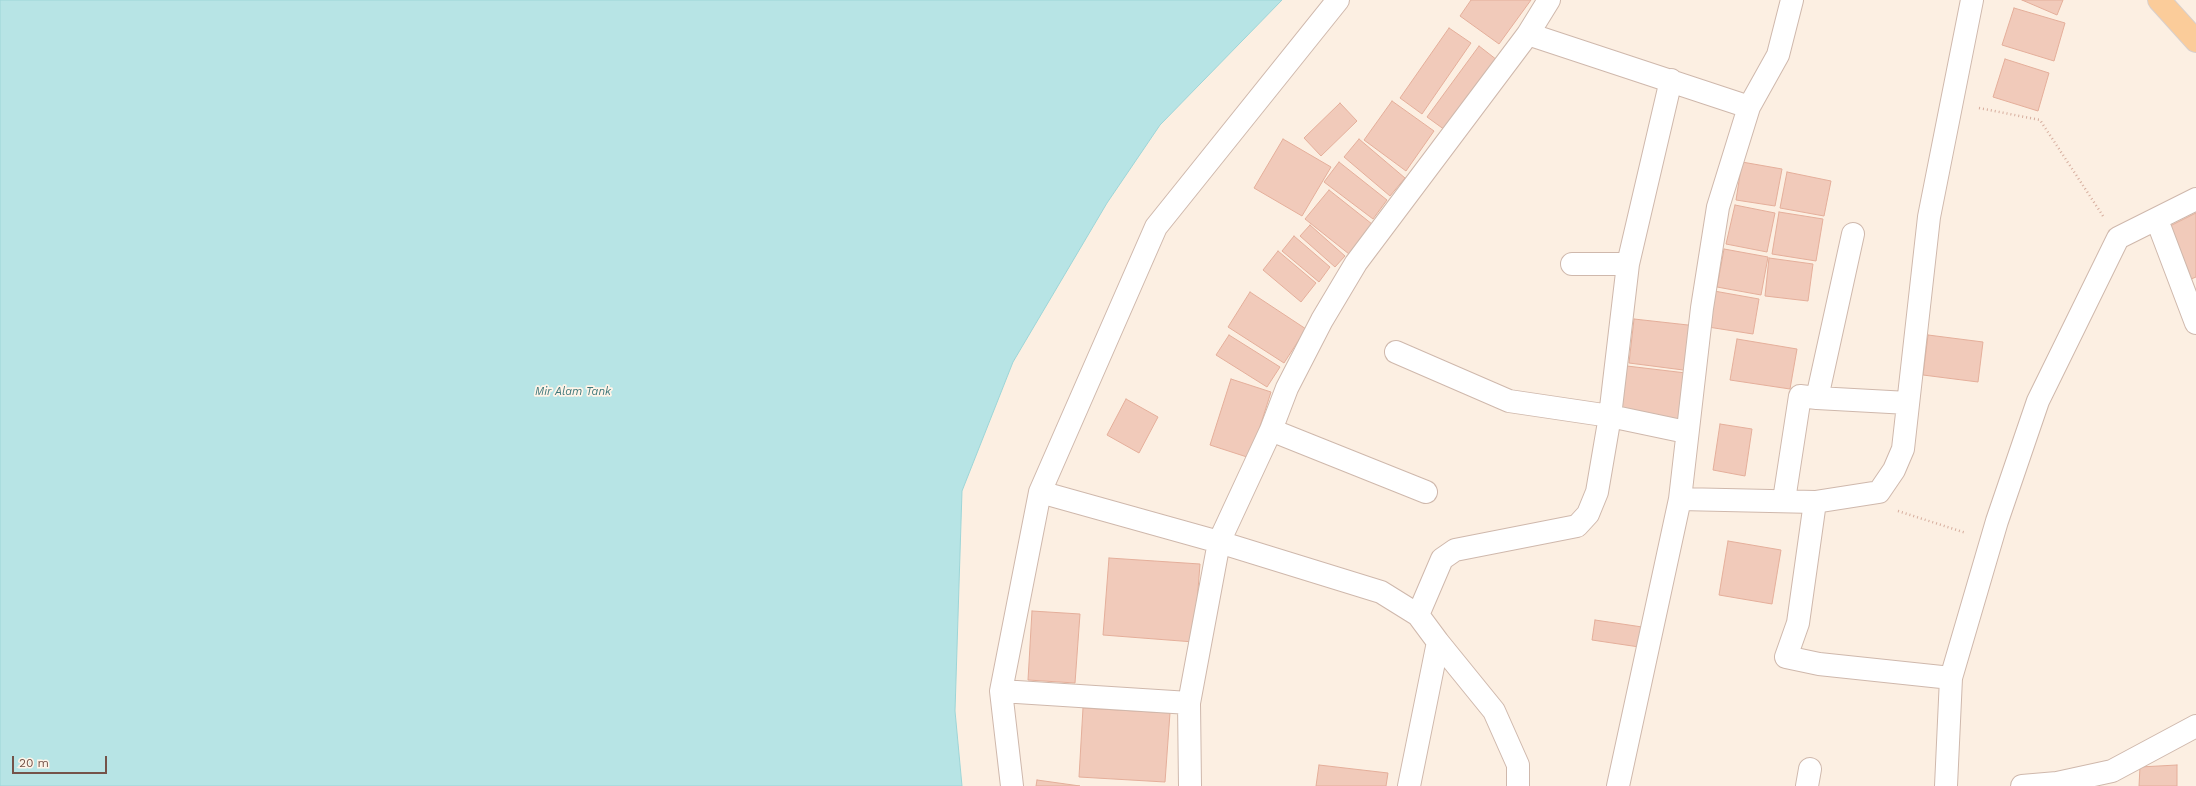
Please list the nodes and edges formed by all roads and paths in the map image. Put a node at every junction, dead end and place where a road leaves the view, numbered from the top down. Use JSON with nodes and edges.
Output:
{"nodes":[{"id":1,"x":1338,"y":0,"type":"edge"},
{"id":2,"x":1549,"y":0,"type":"edge"},
{"id":3,"x":1792,"y":0,"type":"edge"},
{"id":4,"x":1972,"y":0,"type":"edge"},
{"id":5,"x":2159,"y":0,"type":"edge"},
{"id":6,"x":1528,"y":34,"type":"junction"},
{"id":7,"x":2196,"y":42,"type":"edge"},
{"id":8,"x":1671,"y":80,"type":"junction"},
{"id":9,"x":1951,"y":103,"type":"junction"},
{"id":10,"x":1749,"y":107,"type":"junction"},
{"id":11,"x":2196,"y":200,"type":"edge"},
{"id":12,"x":2157,"y":220,"type":"junction"},
{"id":13,"x":1853,"y":234,"type":"dead end"},
{"id":14,"x":2118,"y":238,"type":"junction"},
{"id":15,"x":1572,"y":264,"type":"dead end"},
{"id":16,"x":1628,"y":264,"type":"junction"},
{"id":17,"x":2196,"y":323,"type":"edge"},
{"id":18,"x":1396,"y":352,"type":"dead end"},
{"id":19,"x":1816,"y":398,"type":"junction"},
{"id":20,"x":1908,"y":402,"type":"junction"},
{"id":21,"x":1610,"y":416,"type":"junction"},
{"id":22,"x":1271,"y":430,"type":"junction"},
{"id":23,"x":1686,"y":432,"type":"junction"},
{"id":24,"x":1040,"y":492,"type":"junction"},
{"id":25,"x":1426,"y":492,"type":"dead end"},
{"id":26,"x":1870,"y":494,"type":"junction"},
{"id":27,"x":1680,"y":499,"type":"junction"},
{"id":28,"x":1784,"y":500,"type":"junction"},
{"id":29,"x":1815,"y":502,"type":"junction"},
{"id":30,"x":1991,"y":541,"type":"junction"},
{"id":31,"x":1219,"y":542,"type":"junction"},
{"id":32,"x":1418,"y":615,"type":"junction"},
{"id":33,"x":1438,"y":642,"type":"junction"},
{"id":34,"x":1951,"y":678,"type":"junction"},
{"id":35,"x":1001,"y":691,"type":"junction"},
{"id":36,"x":1190,"y":703,"type":"junction"},
{"id":37,"x":2196,"y":726,"type":"edge"},
{"id":38,"x":2112,"y":778,"type":"edge"},
{"id":39,"x":1012,"y":786,"type":"edge"},
{"id":40,"x":1190,"y":786,"type":"edge"},
{"id":41,"x":1409,"y":786,"type":"edge"},
{"id":42,"x":1518,"y":786,"type":"edge"},
{"id":43,"x":1618,"y":786,"type":"edge"},
{"id":44,"x":1946,"y":786,"type":"edge"},
{"id":45,"x":2022,"y":786,"type":"edge"}],
"edges":[{"from":1,"to":24,"type":"street"},
{"from":2,"to":6,"type":"street"},
{"from":3,"to":10,"type":"street"},
{"from":4,"to":9,"type":"street"},
{"from":5,"to":7,"type":"main road"},
{"from":6,"to":8,"type":"street"},
{"from":6,"to":22,"type":"street"},
{"from":8,"to":10,"type":"street"},
{"from":8,"to":16,"type":"street"},
{"from":9,"to":14,"type":"path"},
{"from":9,"to":20,"type":"street"},
{"from":10,"to":23,"type":"street"},
{"from":11,"to":12,"type":"street"},
{"from":12,"to":14,"type":"street"},
{"from":12,"to":17,"type":"street"},
{"from":13,"to":19,"type":"street"},
{"from":14,"to":30,"type":"street"},
{"from":15,"to":16,"type":"street"},
{"from":16,"to":21,"type":"street"},
{"from":18,"to":21,"type":"street"},
{"from":19,"to":20,"type":"street"},
{"from":19,"to":28,"type":"street"},
{"from":20,"to":26,"type":"street"},
{"from":21,"to":23,"type":"street"},
{"from":21,"to":32,"type":"street"},
{"from":22,"to":25,"type":"street"},
{"from":22,"to":31,"type":"street"},
{"from":23,"to":27,"type":"street"},
{"from":24,"to":31,"type":"street"},
{"from":24,"to":35,"type":"street"},
{"from":26,"to":29,"type":"street"},
{"from":26,"to":30,"type":"path"},
{"from":27,"to":28,"type":"street"},
{"from":27,"to":43,"type":"street"},
{"from":28,"to":29,"type":"street"},
{"from":29,"to":34,"type":"street"},
{"from":30,"to":34,"type":"street"},
{"from":31,"to":32,"type":"street"},
{"from":31,"to":36,"type":"street"},
{"from":32,"to":33,"type":"street"},
{"from":33,"to":41,"type":"street"},
{"from":33,"to":42,"type":"street"},
{"from":34,"to":44,"type":"street"},
{"from":35,"to":36,"type":"street"},
{"from":35,"to":39,"type":"street"},
{"from":36,"to":40,"type":"street"},
{"from":37,"to":38,"type":"street"},
{"from":38,"to":45,"type":"street"}]}
